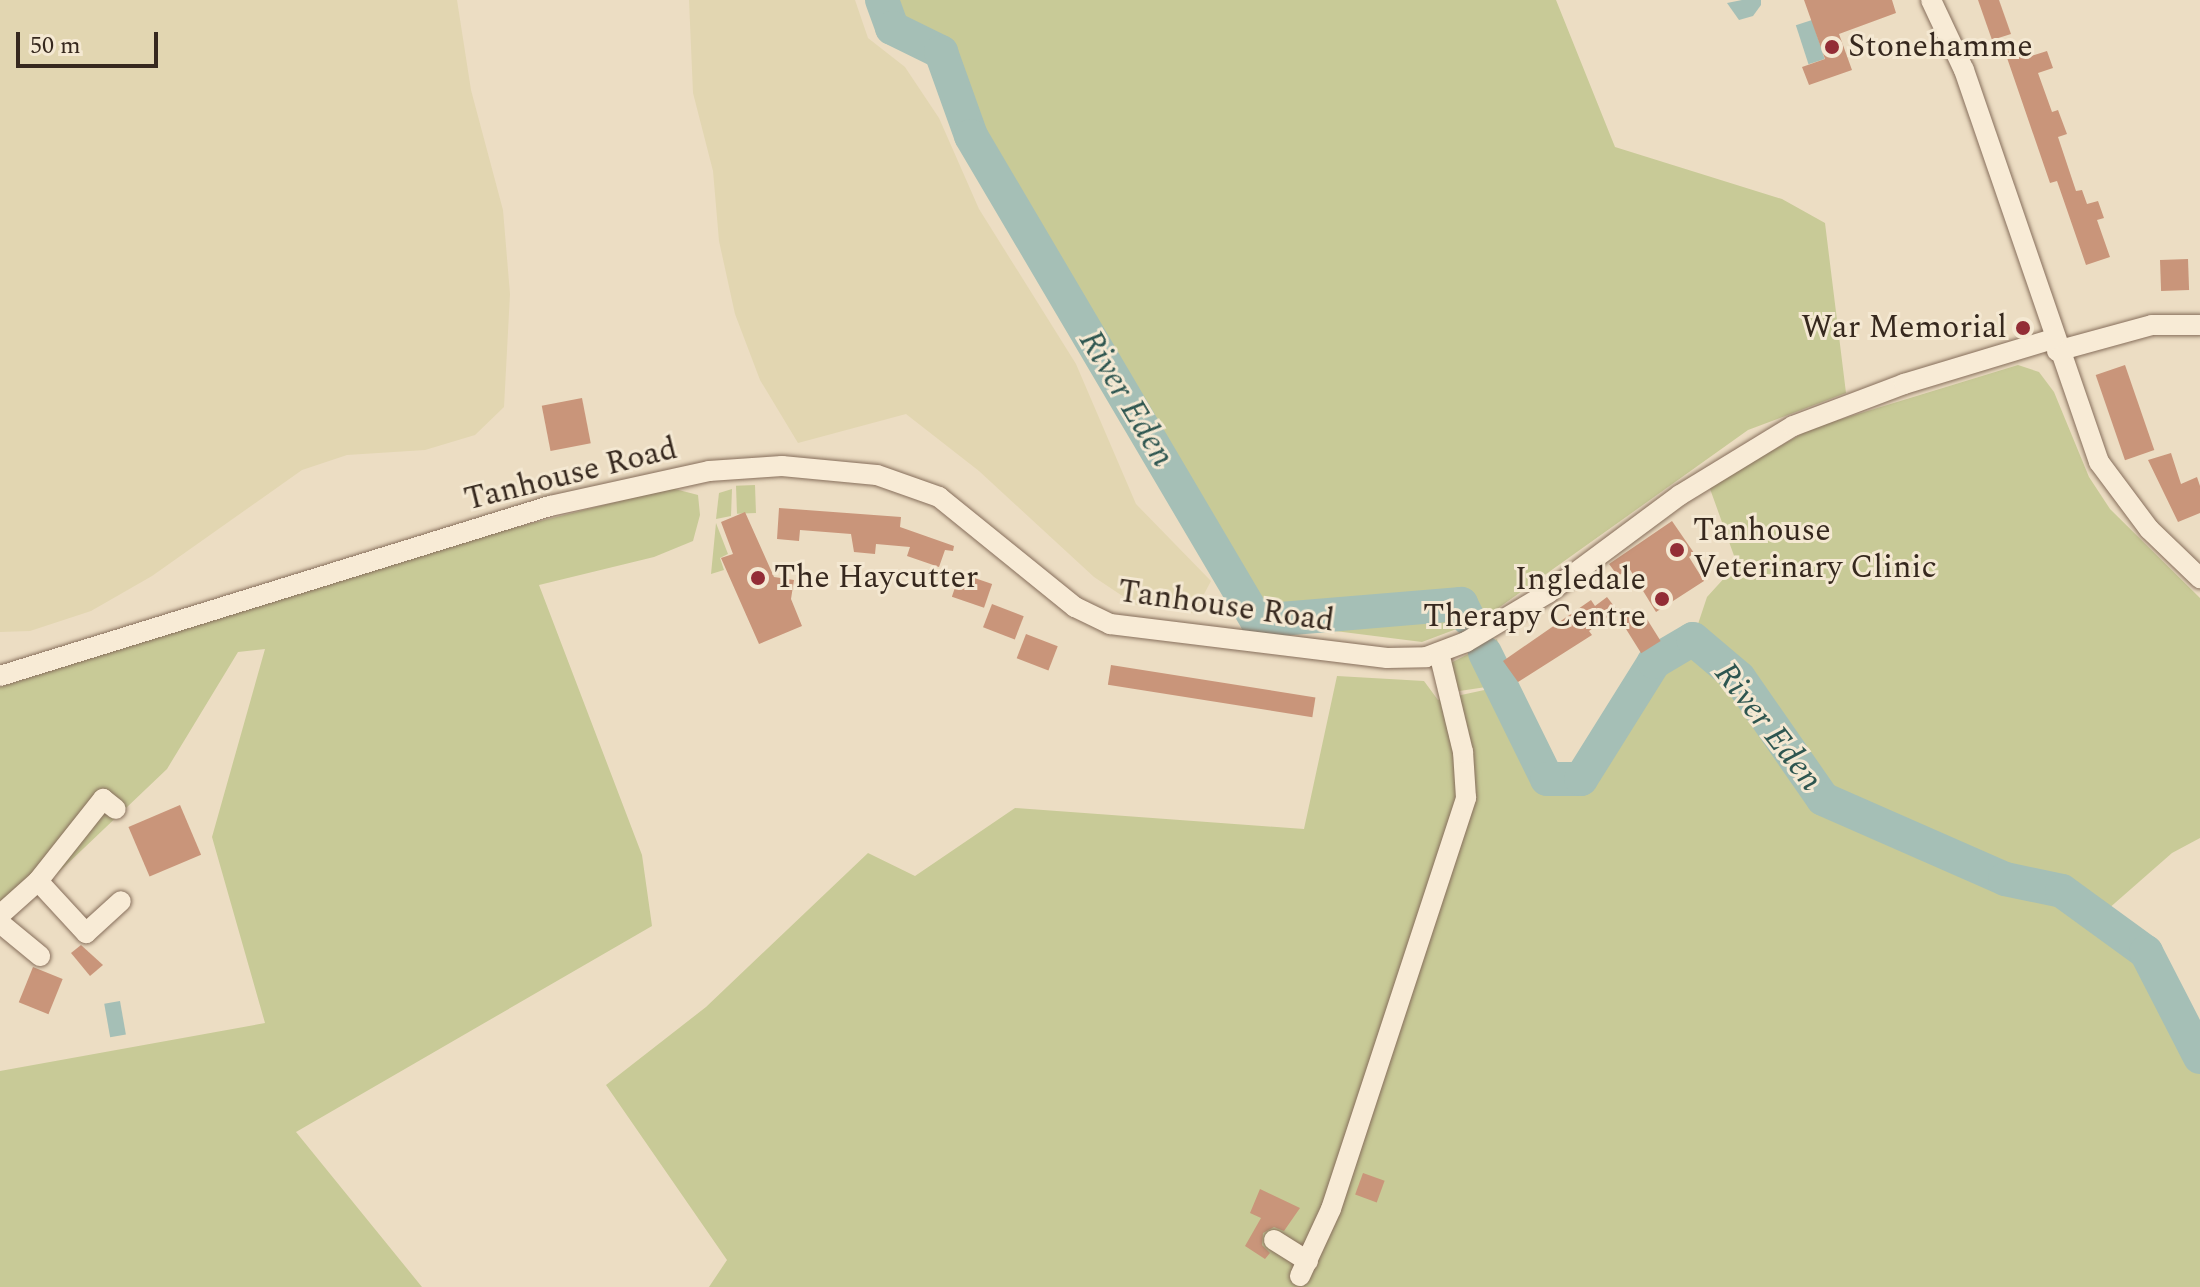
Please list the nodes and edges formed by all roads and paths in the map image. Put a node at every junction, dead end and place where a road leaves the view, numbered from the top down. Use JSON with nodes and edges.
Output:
{"nodes":[{"id":1,"x":1931,"y":0,"type":"edge"},
{"id":2,"x":2200,"y":325,"type":"edge"},
{"id":3,"x":2055,"y":345,"type":"junction"},
{"id":4,"x":2200,"y":578,"type":"edge"},
{"id":5,"x":1439,"y":653,"type":"junction"},
{"id":6,"x":0,"y":676,"type":"edge"},
{"id":7,"x":116,"y":809,"type":"dead end"},
{"id":8,"x":38,"y":881,"type":"junction"},
{"id":9,"x":121,"y":901,"type":"dead end"},
{"id":10,"x":0,"y":915,"type":"edge"},
{"id":11,"x":0,"y":923,"type":"edge"},
{"id":12,"x":40,"y":956,"type":"dead end"},
{"id":13,"x":1274,"y":1240,"type":"dead end"}],
"edges":[{"from":1,"to":3,"type":"street"},
{"from":2,"to":3,"type":"street","name":"Tanhouse Road"},
{"from":3,"to":4,"type":"street"},
{"from":3,"to":5,"type":"street","name":"Tanhouse Road"},
{"from":5,"to":6,"type":"street","name":"Tanhouse Road"},
{"from":5,"to":13,"type":"street"},
{"from":7,"to":8,"type":"street"},
{"from":8,"to":9,"type":"street"},
{"from":8,"to":10,"type":"street"},
{"from":11,"to":12,"type":"street"}]}
